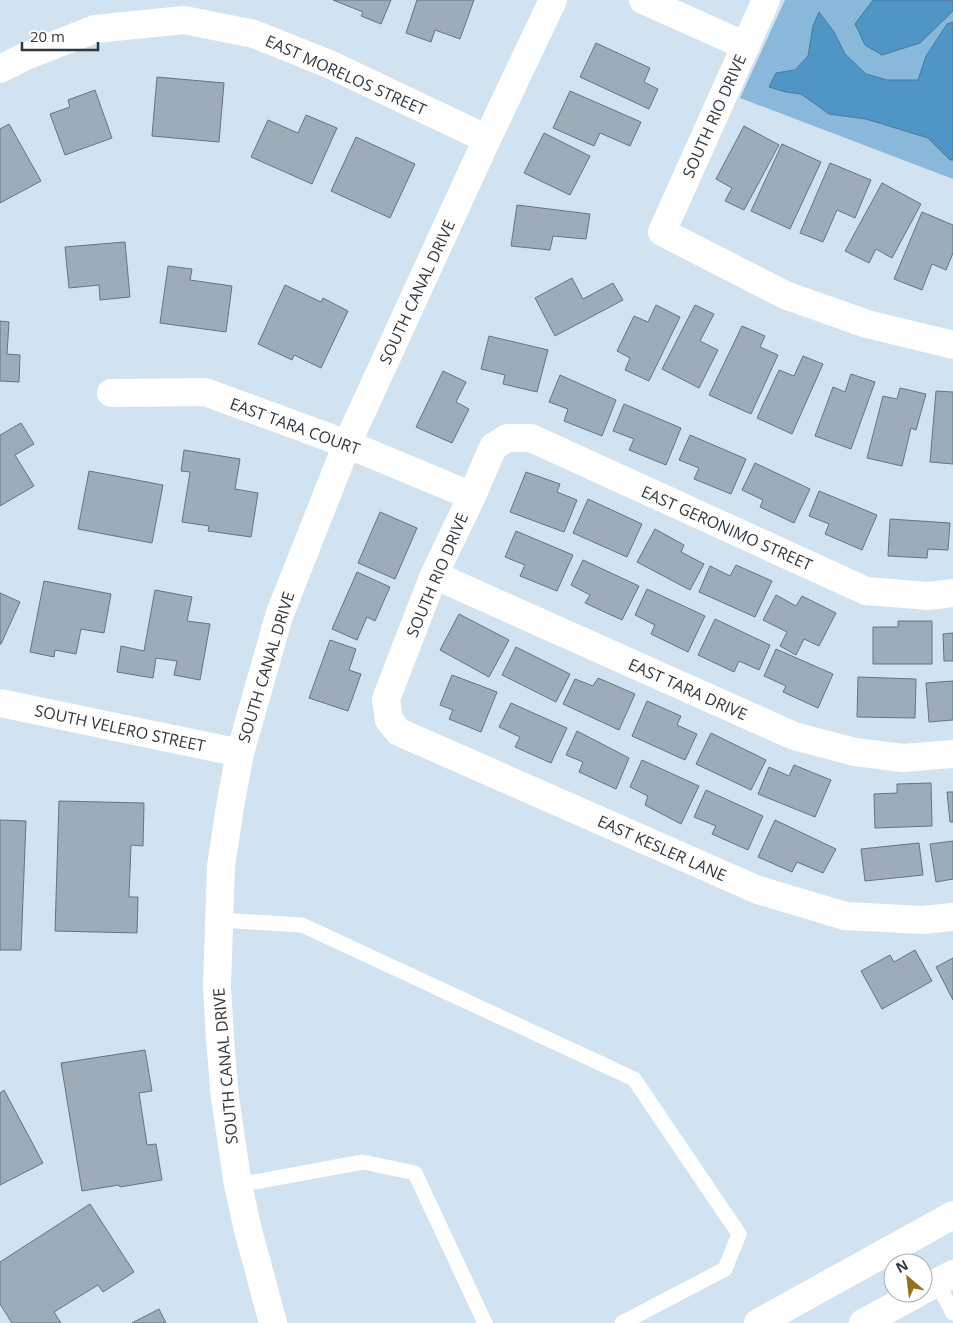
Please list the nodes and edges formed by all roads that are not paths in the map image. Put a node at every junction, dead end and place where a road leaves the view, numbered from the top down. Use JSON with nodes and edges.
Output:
{"nodes":[{"id":1,"x":553,"y":0,"type":"edge"},
{"id":2,"x":643,"y":0,"type":"edge"},
{"id":3,"x":766,"y":0,"type":"edge"},
{"id":4,"x":746,"y":46,"type":"junction"},
{"id":5,"x":0,"y":69,"type":"edge"},
{"id":6,"x":487,"y":139,"type":"junction"},
{"id":7,"x":953,"y":345,"type":"edge"},
{"id":8,"x":112,"y":394,"type":"dead end"},
{"id":9,"x":506,"y":438,"type":"joint"},
{"id":10,"x":347,"y":444,"type":"junction"},
{"id":11,"x":472,"y":496,"type":"junction"},
{"id":12,"x":434,"y":575,"type":"junction"},
{"id":13,"x":953,"y":593,"type":"edge"},
{"id":14,"x":0,"y":702,"type":"edge"},
{"id":15,"x":389,"y":720,"type":"joint"},
{"id":16,"x":240,"y":753,"type":"junction"},
{"id":17,"x":953,"y":754,"type":"edge"},
{"id":18,"x":953,"y":917,"type":"edge"},
{"id":19,"x":219,"y":920,"type":"junction"},
{"id":20,"x":238,"y":1185,"type":"junction"},
{"id":21,"x":953,"y":1215,"type":"edge"},
{"id":22,"x":933,"y":1285,"type":"edge"},
{"id":23,"x":900,"y":1303,"type":"edge"},
{"id":24,"x":953,"y":1313,"type":"edge"},
{"id":25,"x":273,"y":1323,"type":"edge"},
{"id":26,"x":485,"y":1323,"type":"edge"},
{"id":27,"x":622,"y":1323,"type":"edge"},
{"id":28,"x":758,"y":1323,"type":"edge"},
{"id":29,"x":863,"y":1323,"type":"edge"}],
"edges":[{"from":1,"to":6,"type":"street","name":"SOUTH CANAL DRIVE"},
{"from":2,"to":4,"type":"street"},
{"from":3,"to":4,"type":"street","name":"SOUTH RIO DRIVE"},
{"from":4,"to":7,"type":"street","name":"SOUTH RIO DRIVE"},
{"from":5,"to":6,"type":"street","name":"EAST MORELOS STREET"},
{"from":6,"to":10,"type":"street","name":"SOUTH CANAL DRIVE"},
{"from":8,"to":10,"type":"street","name":"EAST TARA COURT"},
{"from":9,"to":11,"type":"street","name":"SOUTH RIO DRIVE"},
{"from":9,"to":13,"type":"street","name":"EAST GERONIMO STREET"},
{"from":10,"to":11,"type":"street","name":"EAST TARA COURT"},
{"from":10,"to":16,"type":"street","name":"SOUTH CANAL DRIVE"},
{"from":11,"to":12,"type":"street","name":"SOUTH RIO DRIVE"},
{"from":12,"to":15,"type":"street","name":"SOUTH RIO DRIVE"},
{"from":12,"to":17,"type":"street","name":"EAST TARA DRIVE"},
{"from":14,"to":16,"type":"street","name":"SOUTH VELERO STREET"},
{"from":15,"to":18,"type":"street","name":"EAST KESLER LANE"},
{"from":16,"to":19,"type":"street","name":"SOUTH CANAL DRIVE"},
{"from":19,"to":20,"type":"street","name":"SOUTH CANAL DRIVE"},
{"from":19,"to":27,"type":"lane"},
{"from":20,"to":25,"type":"street","name":"SOUTH CANAL DRIVE"},
{"from":20,"to":26,"type":"lane"},
{"from":21,"to":28,"type":"street"},
{"from":22,"to":24,"type":"lane"},
{"from":23,"to":29,"type":"street"}]}
